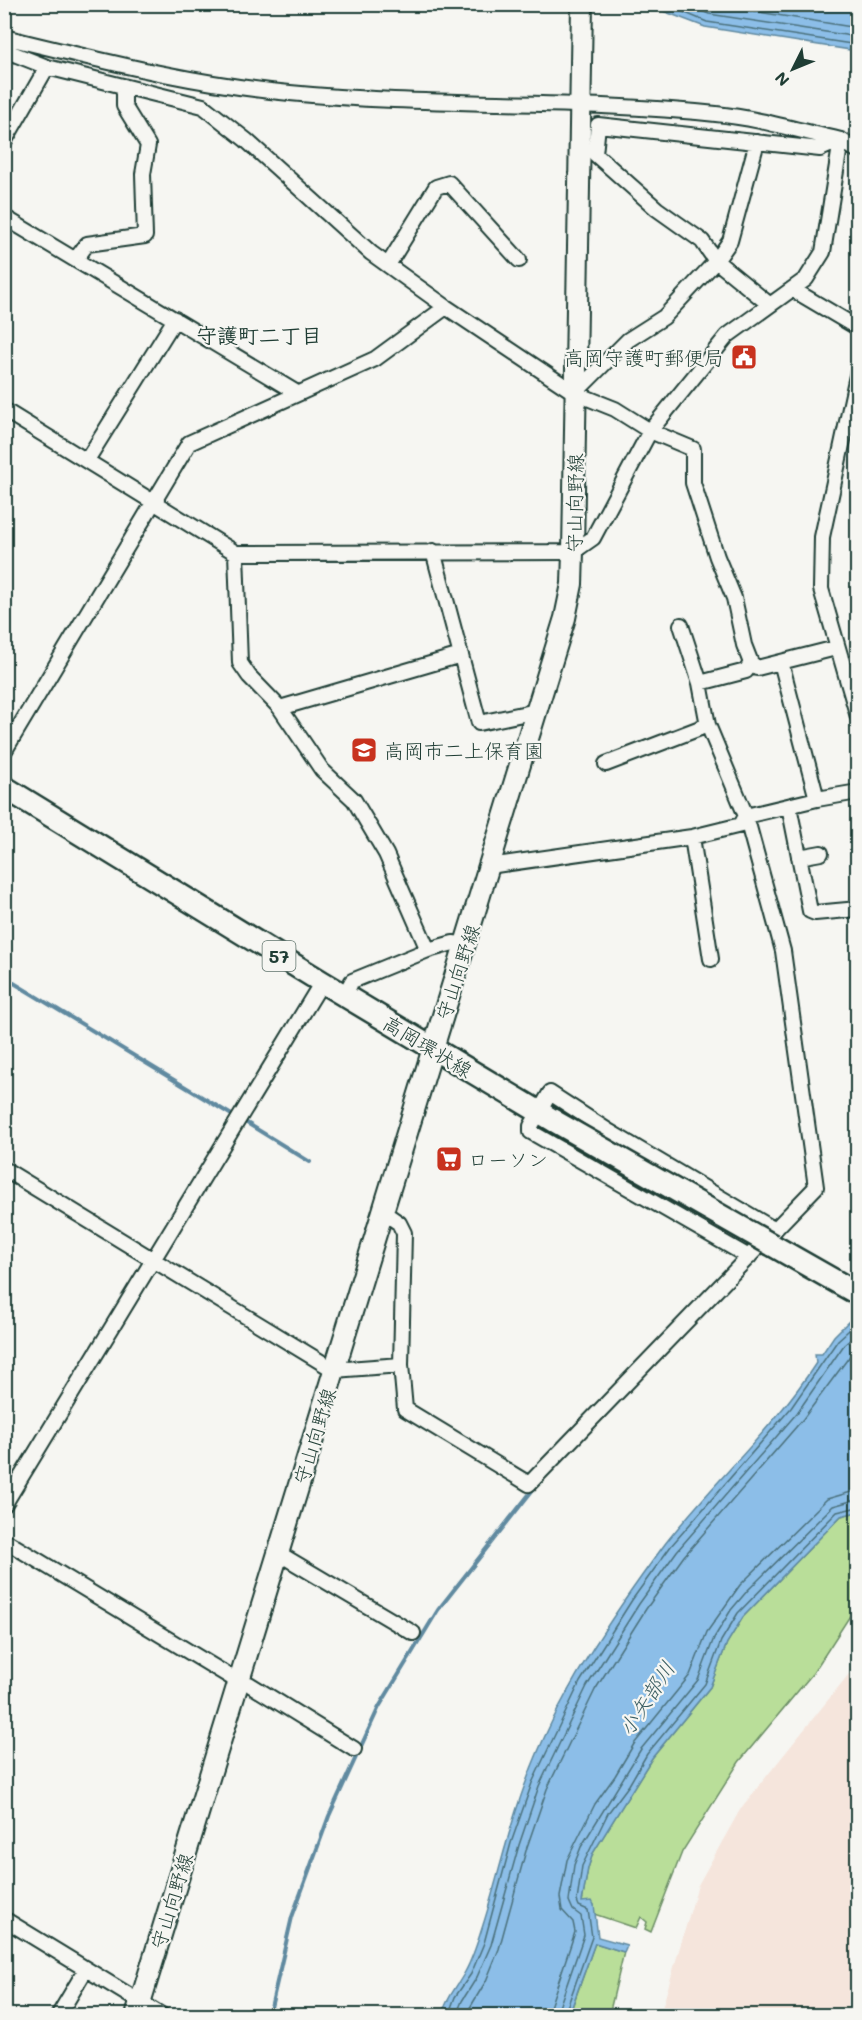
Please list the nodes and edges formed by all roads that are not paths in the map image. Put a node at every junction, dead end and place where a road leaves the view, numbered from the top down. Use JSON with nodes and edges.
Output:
{"nodes":[{"id":1,"x":582,"y":4,"type":"edge"},
{"id":2,"x":4,"y":37,"type":"edge"},
{"id":3,"x":4,"y":50,"type":"edge"},
{"id":4,"x":47,"y":67,"type":"junction"},
{"id":5,"x":124,"y":86,"type":"junction"},
{"id":6,"x":580,"y":101,"type":"junction"},
{"id":7,"x":841,"y":140,"type":"junction"},
{"id":8,"x":4,"y":142,"type":"edge"},
{"id":9,"x":757,"y":142,"type":"junction"},
{"id":10,"x":858,"y":151,"type":"edge"},
{"id":11,"x":4,"y":217,"type":"edge"},
{"id":12,"x":76,"y":259,"type":"junction"},
{"id":13,"x":519,"y":260,"type":"dead end"},
{"id":14,"x":716,"y":261,"type":"junction"},
{"id":15,"x":388,"y":265,"type":"junction"},
{"id":16,"x":792,"y":289,"type":"junction"},
{"id":17,"x":770,"y":305,"type":"junction"},
{"id":18,"x":446,"y":307,"type":"junction"},
{"id":19,"x":175,"y":319,"type":"junction"},
{"id":20,"x":858,"y":328,"type":"edge"},
{"id":21,"x":858,"y":371,"type":"edge"},
{"id":22,"x":297,"y":393,"type":"junction"},
{"id":23,"x":575,"y":393,"type":"junction"},
{"id":24,"x":4,"y":410,"type":"edge"},
{"id":25,"x":853,"y":418,"type":"edge"},
{"id":26,"x":650,"y":430,"type":"junction"},
{"id":27,"x":87,"y":460,"type":"junction"},
{"id":28,"x":156,"y":502,"type":"junction"},
{"id":29,"x":434,"y":551,"type":"junction"},
{"id":30,"x":573,"y":552,"type":"junction"},
{"id":31,"x":236,"y":553,"type":"junction"},
{"id":32,"x":681,"y":625,"type":"dead end"},
{"id":33,"x":836,"y":648,"type":"junction"},
{"id":34,"x":461,"y":655,"type":"junction"},
{"id":35,"x":781,"y":662,"type":"junction"},
{"id":36,"x":751,"y":663,"type":"junction"},
{"id":37,"x":700,"y":683,"type":"junction"},
{"id":38,"x":280,"y":708,"type":"junction"},
{"id":39,"x":537,"y":711,"type":"junction"},
{"id":40,"x":858,"y":717,"type":"edge"},
{"id":41,"x":708,"y":725,"type":"junction"},
{"id":42,"x":4,"y":752,"type":"edge"},
{"id":43,"x":606,"y":764,"type":"dead end"},
{"id":44,"x":4,"y":788,"type":"edge"},
{"id":45,"x":858,"y":792,"type":"edge"},
{"id":46,"x":817,"y":799,"type":"junction"},
{"id":47,"x":789,"y":806,"type":"junction"},
{"id":48,"x":746,"y":816,"type":"junction"},
{"id":49,"x":692,"y":837,"type":"junction"},
{"id":50,"x":821,"y":853,"type":"dead end"},
{"id":51,"x":799,"y":857,"type":"junction"},
{"id":52,"x":489,"y":866,"type":"junction"},
{"id":53,"x":858,"y":909,"type":"edge"},
{"id":54,"x":466,"y":945,"type":"junction"},
{"id":55,"x":428,"y":950,"type":"junction"},
{"id":56,"x":711,"y":959,"type":"dead end"},
{"id":57,"x":322,"y":982,"type":"junction"},
{"id":58,"x":344,"y":996,"type":"junction"},
{"id":59,"x":433,"y":1048,"type":"junction"},
{"id":60,"x":548,"y":1116,"type":"junction"},
{"id":61,"x":4,"y":1169,"type":"edge"},
{"id":62,"x":383,"y":1212,"type":"junction"},
{"id":63,"x":774,"y":1238,"type":"junction"},
{"id":64,"x":749,"y":1257,"type":"junction"},
{"id":65,"x":153,"y":1259,"type":"junction"},
{"id":66,"x":858,"y":1294,"type":"edge"},
{"id":67,"x":401,"y":1365,"type":"junction"},
{"id":68,"x":334,"y":1370,"type":"junction"},
{"id":69,"x":4,"y":1505,"type":"edge"},
{"id":70,"x":4,"y":1540,"type":"edge"},
{"id":71,"x":278,"y":1553,"type":"junction"},
{"id":72,"x":413,"y":1633,"type":"dead end"},
{"id":73,"x":239,"y":1682,"type":"junction"},
{"id":74,"x":354,"y":1749,"type":"dead end"},
{"id":75,"x":4,"y":1919,"type":"edge"},
{"id":76,"x":86,"y":1969,"type":"junction"},
{"id":77,"x":138,"y":2008,"type":"edge"},
{"id":78,"x":58,"y":2016,"type":"edge"},
{"id":79,"x":163,"y":2016,"type":"edge"}],
"edges":[{"from":1,"to":6,"type":"main road","name":"守山向野線"},
{"from":2,"to":6,"type":"street"},
{"from":3,"to":4,"type":"street"},
{"from":4,"to":5,"type":"street"},
{"from":4,"to":8,"type":"street"},
{"from":5,"to":12,"type":"street"},
{"from":5,"to":15,"type":"street"},
{"from":6,"to":7,"type":"street"},
{"from":6,"to":23,"type":"main road","name":"守山向野線"},
{"from":7,"to":9,"type":"street"},
{"from":7,"to":10,"type":"street"},
{"from":7,"to":16,"type":"street"},
{"from":9,"to":14,"type":"street"},
{"from":9,"to":14,"type":"street"},
{"from":11,"to":12,"type":"street"},
{"from":12,"to":19,"type":"street"},
{"from":13,"to":15,"type":"street"},
{"from":14,"to":17,"type":"street"},
{"from":14,"to":23,"type":"street"},
{"from":15,"to":18,"type":"street"},
{"from":16,"to":17,"type":"street"},
{"from":16,"to":20,"type":"street"},
{"from":17,"to":26,"type":"street"},
{"from":18,"to":22,"type":"street"},
{"from":18,"to":23,"type":"street"},
{"from":19,"to":22,"type":"street"},
{"from":19,"to":27,"type":"street"},
{"from":21,"to":25,"type":"street"},
{"from":22,"to":28,"type":"street"},
{"from":23,"to":26,"type":"street"},
{"from":23,"to":30,"type":"main road","name":"守山向野線"},
{"from":24,"to":27,"type":"street"},
{"from":25,"to":33,"type":"street"},
{"from":26,"to":30,"type":"street"},
{"from":26,"to":36,"type":"street"},
{"from":27,"to":28,"type":"street"},
{"from":28,"to":31,"type":"street"},
{"from":28,"to":42,"type":"street"},
{"from":29,"to":30,"type":"street"},
{"from":29,"to":31,"type":"street"},
{"from":29,"to":34,"type":"street"},
{"from":30,"to":39,"type":"main road","name":"守山向野線"},
{"from":31,"to":38,"type":"street"},
{"from":32,"to":37,"type":"street"},
{"from":33,"to":35,"type":"street"},
{"from":33,"to":40,"type":"street"},
{"from":34,"to":38,"type":"street"},
{"from":34,"to":39,"type":"street"},
{"from":35,"to":36,"type":"street"},
{"from":35,"to":46,"type":"street"},
{"from":36,"to":37,"type":"street"},
{"from":37,"to":41,"type":"street"},
{"from":38,"to":55,"type":"street"},
{"from":39,"to":52,"type":"main road","name":"守山向野線"},
{"from":41,"to":43,"type":"street"},
{"from":41,"to":48,"type":"street"},
{"from":44,"to":57,"type":"main road","name":"高岡環状線","number":"57"},
{"from":45,"to":46,"type":"street"},
{"from":46,"to":47,"type":"street"},
{"from":47,"to":48,"type":"street"},
{"from":47,"to":51,"type":"street"},
{"from":48,"to":49,"type":"street"},
{"from":48,"to":63,"type":"street"},
{"from":49,"to":52,"type":"street"},
{"from":49,"to":56,"type":"street"},
{"from":50,"to":51,"type":"street"},
{"from":51,"to":53,"type":"street"},
{"from":52,"to":54,"type":"main road","name":"守山向野線"},
{"from":54,"to":55,"type":"street"},
{"from":54,"to":59,"type":"main road","name":"守山向野線"},
{"from":55,"to":58,"type":"street"},
{"from":57,"to":58,"type":"main road","name":"高岡環状線","number":"57"},
{"from":57,"to":65,"type":"street"},
{"from":58,"to":59,"type":"main road","name":"高岡環状線","number":"57"},
{"from":59,"to":60,"type":"main road","name":"高岡環状線","number":"57"},
{"from":59,"to":62,"type":"main road","name":"守山向野線"},
{"from":60,"to":63,"type":"main road","name":"高岡環状線","number":"57","bridge":true},
{"from":60,"to":63,"type":"street"},
{"from":60,"to":64,"type":"street"},
{"from":61,"to":65,"type":"street"},
{"from":62,"to":67,"type":"street"},
{"from":62,"to":68,"type":"main road","name":"守山向野線"},
{"from":63,"to":64,"type":"street"},
{"from":63,"to":66,"type":"main road","name":"高岡環状線","number":"57"},
{"from":64,"to":67,"type":"street"},
{"from":65,"to":68,"type":"street"},
{"from":65,"to":69,"type":"street"},
{"from":67,"to":68,"type":"street"},
{"from":68,"to":71,"type":"main road","name":"守山向野線"},
{"from":70,"to":73,"type":"street"},
{"from":71,"to":72,"type":"street"},
{"from":71,"to":73,"type":"main road","name":"守山向野線"},
{"from":73,"to":74,"type":"street"},
{"from":73,"to":77,"type":"main road","name":"守山向野線"},
{"from":75,"to":76,"type":"street"},
{"from":76,"to":77,"type":"street"},
{"from":76,"to":78,"type":"street"},
{"from":77,"to":79,"type":"street"}]}
